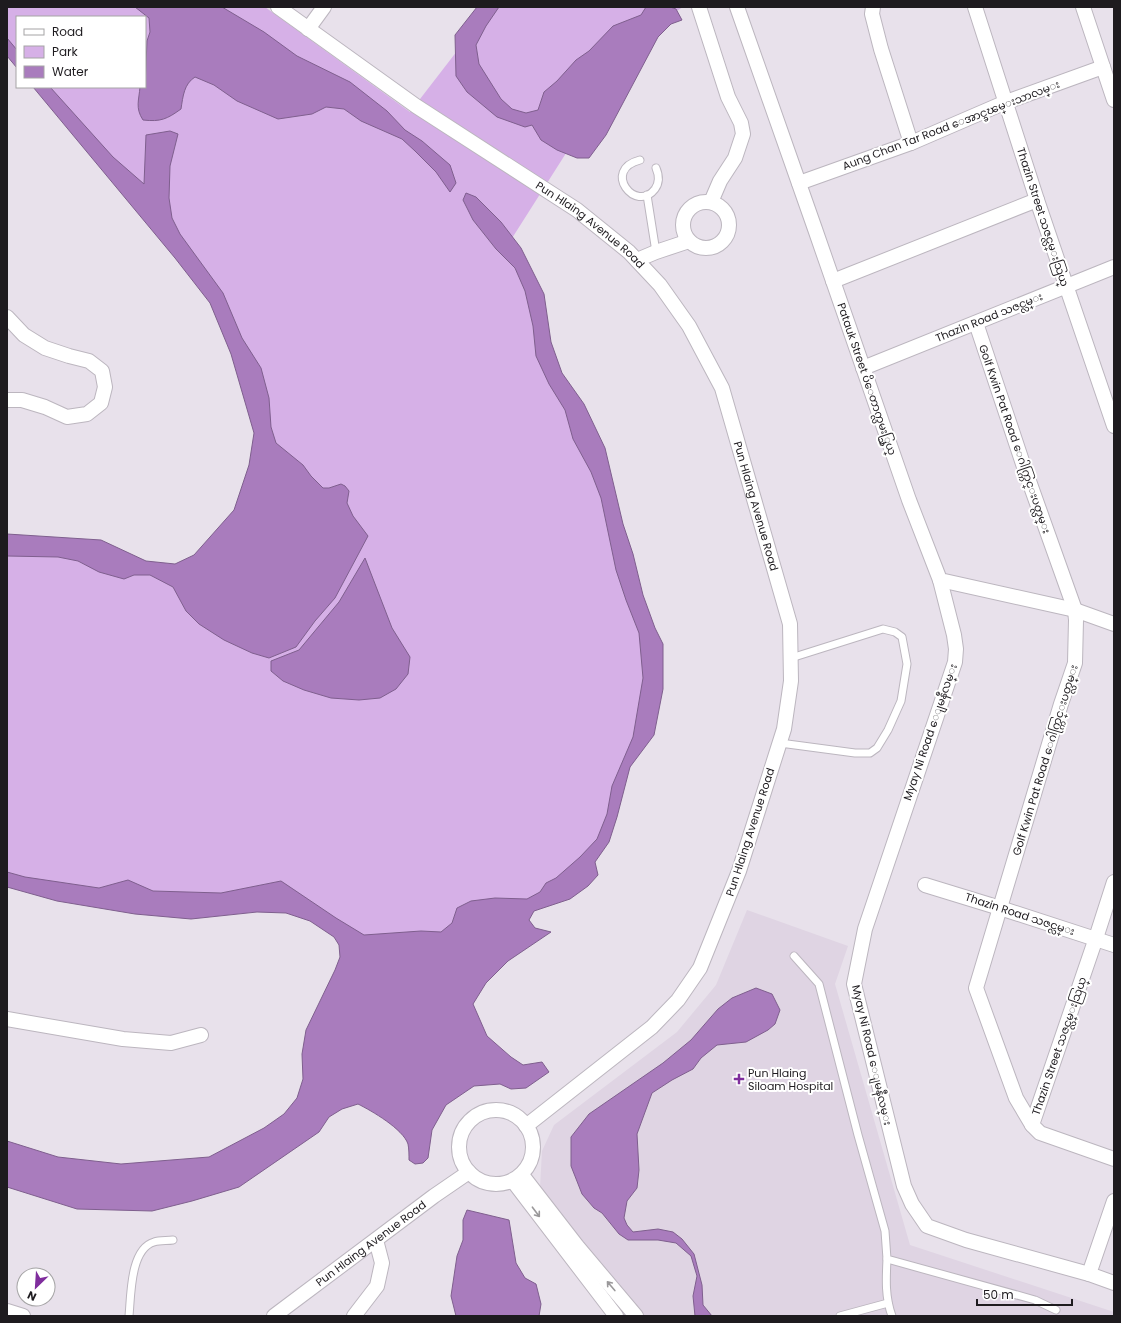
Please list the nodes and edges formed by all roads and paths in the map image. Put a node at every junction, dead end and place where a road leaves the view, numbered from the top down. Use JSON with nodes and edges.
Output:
{"nodes":[{"id":1,"x":278,"y":7,"type":"edge"},
{"id":2,"x":324,"y":7,"type":"edge"},
{"id":3,"x":699,"y":7,"type":"edge"},
{"id":4,"x":737,"y":7,"type":"edge"},
{"id":5,"x":873,"y":7,"type":"edge"},
{"id":6,"x":975,"y":7,"type":"edge"},
{"id":7,"x":1083,"y":7,"type":"edge"},
{"id":8,"x":308,"y":29,"type":"junction"},
{"id":9,"x":1103,"y":67,"type":"junction"},
{"id":10,"x":1114,"y":100,"type":"edge"},
{"id":11,"x":1006,"y":102,"type":"junction"},
{"id":12,"x":910,"y":143,"type":"junction"},
{"id":13,"x":640,"y":160,"type":"dead end"},
{"id":14,"x":656,"y":168,"type":"dead end"},
{"id":15,"x":799,"y":184,"type":"junction"},
{"id":16,"x":647,"y":195,"type":"junction"},
{"id":17,"x":1037,"y":200,"type":"junction"},
{"id":18,"x":711,"y":202,"type":"junction"},
{"id":19,"x":689,"y":241,"type":"junction"},
{"id":20,"x":656,"y":252,"type":"junction"},
{"id":21,"x":637,"y":260,"type":"junction"},
{"id":22,"x":1114,"y":267,"type":"edge"},
{"id":23,"x":833,"y":281,"type":"junction"},
{"id":24,"x":1066,"y":286,"type":"junction"},
{"id":25,"x":7,"y":317,"type":"edge"},
{"id":26,"x":976,"y":323,"type":"junction"},
{"id":27,"x":863,"y":368,"type":"junction"},
{"id":28,"x":7,"y":400,"type":"edge"},
{"id":29,"x":1114,"y":426,"type":"edge"},
{"id":30,"x":940,"y":580,"type":"junction"},
{"id":31,"x":1075,"y":610,"type":"junction"},
{"id":32,"x":1114,"y":624,"type":"edge"},
{"id":33,"x":790,"y":658,"type":"junction"},
{"id":34,"x":780,"y":743,"type":"junction"},
{"id":35,"x":1114,"y":882,"type":"edge"},
{"id":36,"x":925,"y":884,"type":"dead end"},
{"id":37,"x":1000,"y":908,"type":"junction"},
{"id":38,"x":1096,"y":938,"type":"junction"},
{"id":39,"x":1114,"y":945,"type":"edge"},
{"id":40,"x":794,"y":956,"type":"dead end"},
{"id":41,"x":7,"y":1019,"type":"edge"},
{"id":42,"x":201,"y":1035,"type":"dead end"},
{"id":43,"x":1032,"y":1125,"type":"junction"},
{"id":44,"x":526,"y":1126,"type":"junction"},
{"id":45,"x":1114,"y":1159,"type":"edge"},
{"id":46,"x":469,"y":1172,"type":"junction"},
{"id":47,"x":517,"y":1178,"type":"junction"},
{"id":48,"x":1114,"y":1201,"type":"edge"},
{"id":49,"x":173,"y":1240,"type":"dead end"},
{"id":50,"x":376,"y":1240,"type":"junction"},
{"id":51,"x":887,"y":1259,"type":"junction"},
{"id":52,"x":1089,"y":1274,"type":"junction"},
{"id":53,"x":1114,"y":1283,"type":"edge"},
{"id":54,"x":888,"y":1303,"type":"junction"},
{"id":55,"x":7,"y":1310,"type":"edge"},
{"id":56,"x":1056,"y":1310,"type":"dead end"},
{"id":57,"x":23,"y":1316,"type":"edge"},
{"id":58,"x":129,"y":1316,"type":"edge"},
{"id":59,"x":274,"y":1316,"type":"edge"},
{"id":60,"x":354,"y":1316,"type":"edge"},
{"id":61,"x":616,"y":1316,"type":"edge"},
{"id":62,"x":636,"y":1316,"type":"edge"},
{"id":63,"x":840,"y":1316,"type":"edge"},
{"id":64,"x":892,"y":1316,"type":"edge"}],
"edges":[{"from":1,"to":8,"type":"street","name":"Pun Hlaing Avenue Road"},
{"from":2,"to":8,"type":"street"},
{"from":3,"to":18,"type":"street"},
{"from":4,"to":15,"type":"street","name":"Patauk Street ပိေတာက္လမး္သြယ္"},
{"from":5,"to":12,"type":"street"},
{"from":6,"to":11,"type":"street","name":"Thazin Street သဇင္လမ္းသြယ္"},
{"from":7,"to":9,"type":"street"},
{"from":8,"to":21,"type":"street","name":"Pun Hlaing Avenue Road"},
{"from":9,"to":10,"type":"street"},
{"from":9,"to":11,"type":"street","name":"Aung Chan Tar Road ေအာင္ခၽမ္းသာလမ္း"},
{"from":11,"to":12,"type":"street","name":"Aung Chan Tar Road ေအာင္ခၽမ္းသာလမ္း"},
{"from":11,"to":17,"type":"street","name":"Thazin Street သဇင္လမ္းသြယ္"},
{"from":12,"to":15,"type":"street","name":"Aung Chan Tar Road ေအာင္ခၽမ္းသာလမ္း"},
{"from":13,"to":16,"type":"lane"},
{"from":14,"to":16,"type":"lane"},
{"from":15,"to":23,"type":"street","name":"Patauk Street ပိေတာက္လမး္သြယ္"},
{"from":16,"to":20,"type":"lane"},
{"from":17,"to":23,"type":"street"},
{"from":17,"to":24,"type":"street","name":"Thazin Street သဇင္လမ္းသြယ္"},
{"from":18,"to":19,"type":"street"},
{"from":18,"to":19,"type":"street"},
{"from":19,"to":20,"type":"street"},
{"from":20,"to":21,"type":"street"},
{"from":21,"to":33,"type":"street","name":"Pun Hlaing Avenue Road"},
{"from":22,"to":24,"type":"street","name":"Thazin Road သဇင္လမ္း"},
{"from":23,"to":27,"type":"street","name":"Patauk Street ပိေတာက္လမး္သြယ္"},
{"from":24,"to":26,"type":"street","name":"Thazin Road သဇင္လမ္း"},
{"from":24,"to":29,"type":"street","name":"Thazin Street သဇင္လမ္းသြယ္"},
{"from":25,"to":28,"type":"street"},
{"from":26,"to":27,"type":"street","name":"Thazin Road သဇင္လမ္း"},
{"from":26,"to":31,"type":"street","name":"Golf Kwin Pat Road ေဂါက္ကြင္းပတ္လမ္း"},
{"from":27,"to":30,"type":"street","name":"Patauk Street ပိေတာက္လမး္သြယ္"},
{"from":30,"to":31,"type":"street"},
{"from":30,"to":52,"type":"street","name":"Myay Ni Road ေျမနီလမ္း"},
{"from":31,"to":32,"type":"street"},
{"from":31,"to":37,"type":"street","name":"Golf Kwin Pat Road ေဂါက္ကြင္းပတ္လမ္း"},
{"from":33,"to":34,"type":"street","name":"Pun Hlaing Avenue Road"},
{"from":33,"to":34,"type":"lane"},
{"from":34,"to":44,"type":"street","name":"Pun Hlaing Avenue Road"},
{"from":35,"to":38,"type":"street","name":"Thazin Street သဇင္လမ္းသြယ္"},
{"from":36,"to":37,"type":"street","name":"Thazin Road သဇင္လမ္း"},
{"from":37,"to":38,"type":"street","name":"Thazin Road သဇင္လမ္း"},
{"from":37,"to":43,"type":"street","name":"Golf Kwin Pat Road ေဂါက္ကြင္းပတ္လမ္း"},
{"from":38,"to":39,"type":"street","name":"Thazin Road သဇင္လမ္း"},
{"from":38,"to":43,"type":"street","name":"Thazin Street သဇင္လမ္းသြယ္"},
{"from":40,"to":51,"type":"lane"},
{"from":41,"to":42,"type":"street"},
{"from":43,"to":45,"type":"street","name":"Thazin Street သဇင္လမ္းသြယ္"},
{"from":44,"to":46,"type":"street"},
{"from":44,"to":47,"type":"street"},
{"from":46,"to":47,"type":"street"},
{"from":46,"to":50,"type":"street","name":"Pun Hlaing Avenue Road"},
{"from":47,"to":61,"type":"street","one_way":true},
{"from":62,"to":47,"type":"street","one_way":true},
{"from":48,"to":52,"type":"street"},
{"from":49,"to":58,"type":"lane"},
{"from":50,"to":59,"type":"street","name":"Pun Hlaing Avenue Road"},
{"from":50,"to":60,"type":"street"},
{"from":51,"to":54,"type":"lane"},
{"from":51,"to":56,"type":"lane"},
{"from":52,"to":53,"type":"street","name":"Myay Ni Road ေျမနီလမ္း"},
{"from":54,"to":63,"type":"lane"},
{"from":54,"to":64,"type":"lane"},
{"from":55,"to":57,"type":"street"}]}
